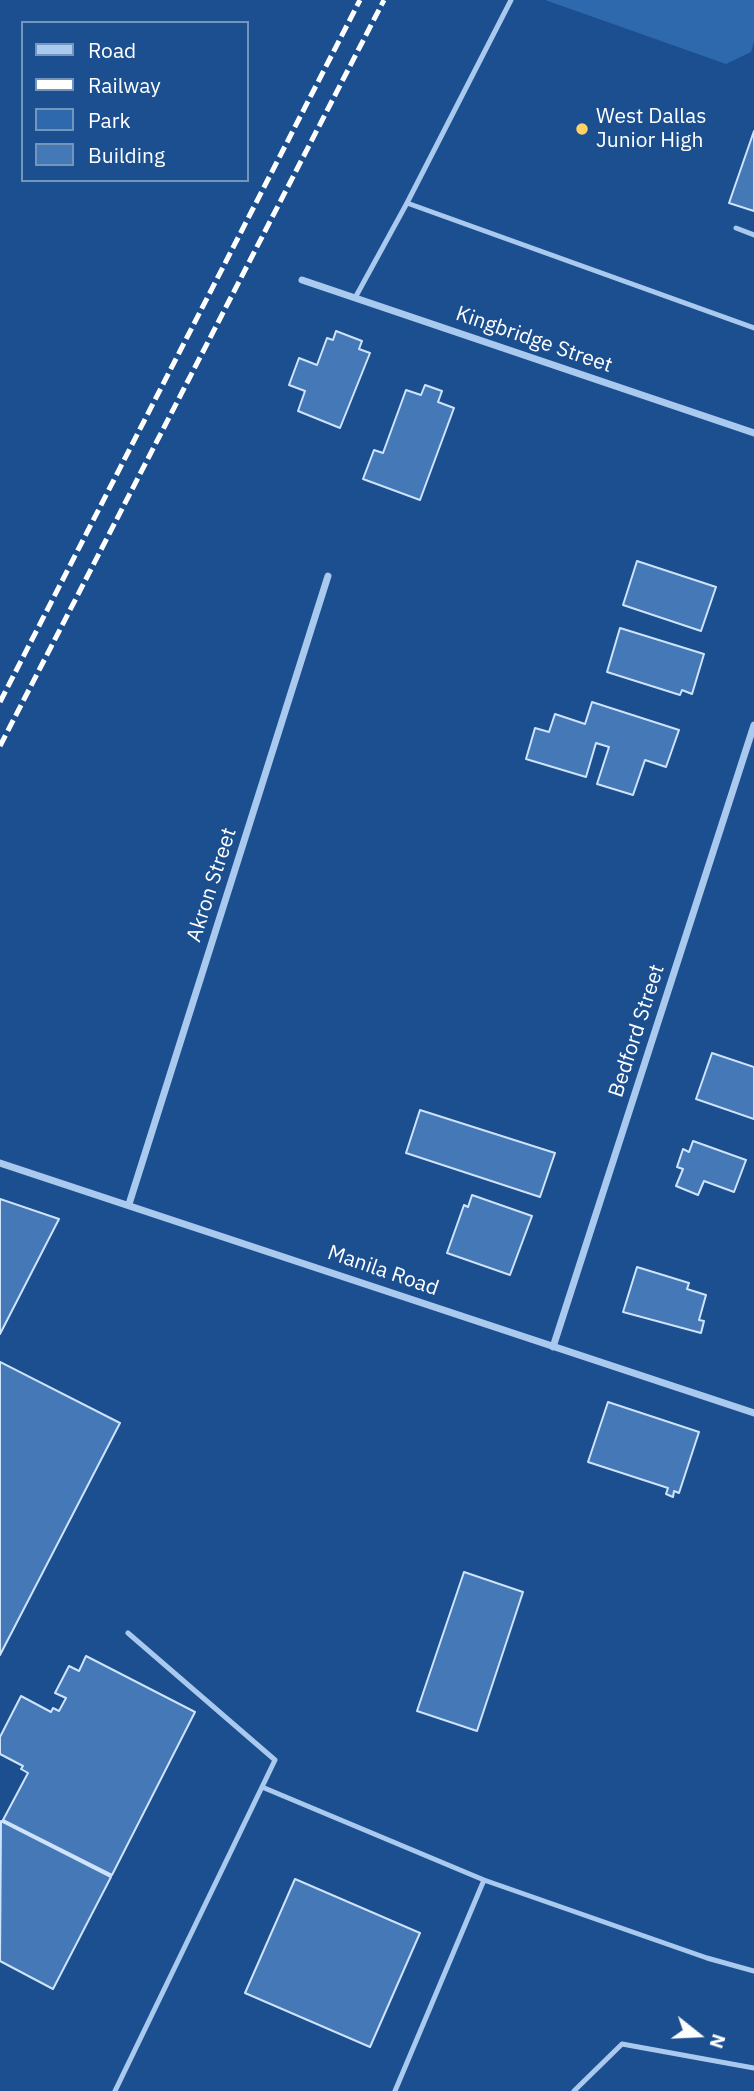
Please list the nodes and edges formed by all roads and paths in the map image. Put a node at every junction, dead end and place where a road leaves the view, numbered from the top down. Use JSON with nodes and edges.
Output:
{"nodes":[{"id":1,"x":511,"y":0,"type":"edge"},
{"id":2,"x":407,"y":203,"type":"junction"},
{"id":3,"x":736,"y":228,"type":"dead end"},
{"id":4,"x":754,"y":235,"type":"edge"},
{"id":5,"x":302,"y":280,"type":"dead end"},
{"id":6,"x":355,"y":298,"type":"junction"},
{"id":7,"x":754,"y":328,"type":"edge"},
{"id":8,"x":754,"y":433,"type":"edge"},
{"id":9,"x":328,"y":576,"type":"dead end"},
{"id":10,"x":754,"y":725,"type":"edge"},
{"id":11,"x":0,"y":1163,"type":"edge"},
{"id":12,"x":129,"y":1204,"type":"junction"},
{"id":13,"x":553,"y":1347,"type":"junction"},
{"id":14,"x":754,"y":1413,"type":"edge"},
{"id":15,"x":128,"y":1633,"type":"dead end"},
{"id":16,"x":262,"y":1787,"type":"junction"},
{"id":17,"x":484,"y":1880,"type":"junction"},
{"id":18,"x":754,"y":1971,"type":"edge"},
{"id":19,"x":754,"y":2068,"type":"edge"},
{"id":20,"x":115,"y":2091,"type":"edge"},
{"id":21,"x":395,"y":2091,"type":"edge"},
{"id":22,"x":574,"y":2091,"type":"edge"}],
"edges":[{"from":1,"to":2,"type":"lane"},
{"from":2,"to":6,"type":"lane"},
{"from":2,"to":7,"type":"lane"},
{"from":3,"to":4,"type":"lane"},
{"from":5,"to":6,"type":"street","name":"Kingbridge Street"},
{"from":6,"to":8,"type":"street","name":"Kingbridge Street"},
{"from":9,"to":12,"type":"street","name":"Akron Street"},
{"from":10,"to":13,"type":"street","name":"Bedford Street"},
{"from":11,"to":12,"type":"street","name":"Manila Road"},
{"from":12,"to":13,"type":"street","name":"Manila Road"},
{"from":13,"to":14,"type":"street","name":"Manila Road"},
{"from":15,"to":16,"type":"lane"},
{"from":16,"to":17,"type":"lane"},
{"from":16,"to":20,"type":"lane"},
{"from":17,"to":18,"type":"lane"},
{"from":17,"to":21,"type":"lane"},
{"from":19,"to":22,"type":"lane"}]}
